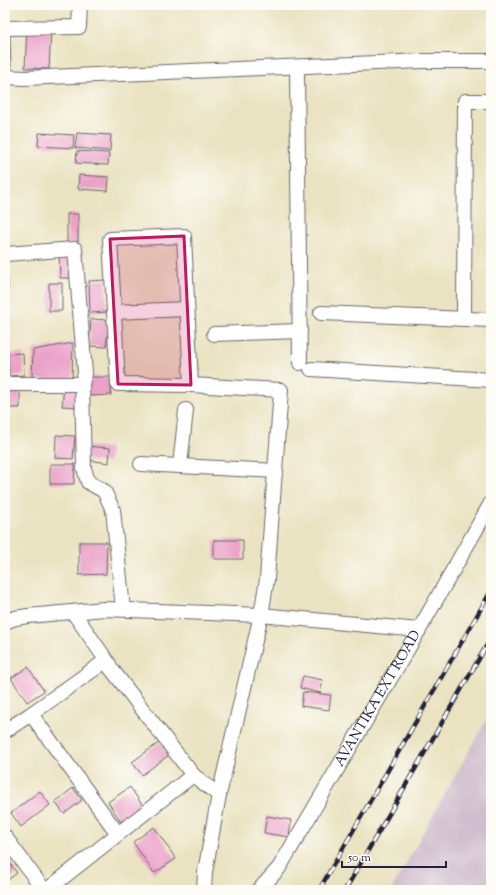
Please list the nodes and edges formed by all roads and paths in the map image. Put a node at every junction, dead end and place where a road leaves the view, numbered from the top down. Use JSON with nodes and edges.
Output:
{"nodes":[{"id":1,"x":80,"y":5,"type":"edge"},
{"id":2,"x":5,"y":28,"type":"edge"},
{"id":3,"x":491,"y":61,"type":"edge"},
{"id":4,"x":297,"y":67,"type":"junction"},
{"id":5,"x":5,"y":77,"type":"edge"},
{"id":6,"x":491,"y":102,"type":"edge"},
{"id":7,"x":5,"y":254,"type":"edge"},
{"id":8,"x":188,"y":309,"type":"junction"},
{"id":9,"x":114,"y":312,"type":"junction"},
{"id":10,"x":320,"y":313,"type":"dead end"},
{"id":11,"x":464,"y":319,"type":"junction"},
{"id":12,"x":491,"y":320,"type":"edge"},
{"id":13,"x":300,"y":331,"type":"junction"},
{"id":14,"x":214,"y":334,"type":"dead end"},
{"id":15,"x":491,"y":380,"type":"edge"},
{"id":16,"x":5,"y":384,"type":"edge"},
{"id":17,"x":82,"y":384,"type":"junction"},
{"id":18,"x":192,"y":385,"type":"junction"},
{"id":19,"x":186,"y":410,"type":"dead end"},
{"id":20,"x":141,"y":464,"type":"dead end"},
{"id":21,"x":180,"y":466,"type":"junction"},
{"id":22,"x":276,"y":471,"type":"junction"},
{"id":23,"x":491,"y":503,"type":"edge"},
{"id":24,"x":123,"y":609,"type":"junction"},
{"id":25,"x":73,"y":612,"type":"junction"},
{"id":26,"x":261,"y":615,"type":"junction"},
{"id":27,"x":5,"y":622,"type":"edge"},
{"id":28,"x":419,"y":630,"type":"junction"},
{"id":29,"x":109,"y":664,"type":"junction"},
{"id":30,"x":31,"y":714,"type":"junction"},
{"id":31,"x":5,"y":731,"type":"edge"},
{"id":32,"x":193,"y":775,"type":"junction"},
{"id":33,"x":219,"y":795,"type":"junction"},
{"id":34,"x":118,"y":834,"type":"junction"},
{"id":35,"x":5,"y":837,"type":"edge"},
{"id":36,"x":44,"y":890,"type":"edge"},
{"id":37,"x":48,"y":890,"type":"edge"},
{"id":38,"x":204,"y":890,"type":"edge"},
{"id":39,"x":259,"y":890,"type":"edge"}],
"edges":[{"from":1,"to":2,"type":"street"},
{"from":3,"to":4,"type":"street"},
{"from":4,"to":5,"type":"street"},
{"from":4,"to":13,"type":"street"},
{"from":6,"to":11,"type":"street"},
{"from":7,"to":17,"type":"street"},
{"from":8,"to":9,"type":"street"},
{"from":8,"to":9,"type":"street"},
{"from":8,"to":18,"type":"street"},
{"from":9,"to":18,"type":"street"},
{"from":10,"to":11,"type":"street"},
{"from":11,"to":12,"type":"street"},
{"from":13,"to":14,"type":"street"},
{"from":13,"to":15,"type":"street"},
{"from":16,"to":17,"type":"street"},
{"from":17,"to":24,"type":"street"},
{"from":18,"to":22,"type":"street"},
{"from":19,"to":21,"type":"street"},
{"from":20,"to":21,"type":"street"},
{"from":21,"to":22,"type":"street"},
{"from":22,"to":26,"type":"street"},
{"from":23,"to":28,"type":"street","name":"AVANTIKA EXT ROAD"},
{"from":24,"to":25,"type":"street"},
{"from":24,"to":26,"type":"street"},
{"from":25,"to":27,"type":"street"},
{"from":25,"to":29,"type":"street"},
{"from":26,"to":28,"type":"street"},
{"from":26,"to":33,"type":"street"},
{"from":28,"to":39,"type":"street","name":"AVANTIKA EXT ROAD"},
{"from":29,"to":30,"type":"street"},
{"from":29,"to":32,"type":"street"},
{"from":30,"to":31,"type":"street"},
{"from":30,"to":34,"type":"street"},
{"from":32,"to":33,"type":"street"},
{"from":32,"to":34,"type":"street"},
{"from":33,"to":38,"type":"street"},
{"from":34,"to":37,"type":"street"},
{"from":35,"to":36,"type":"street"}]}
